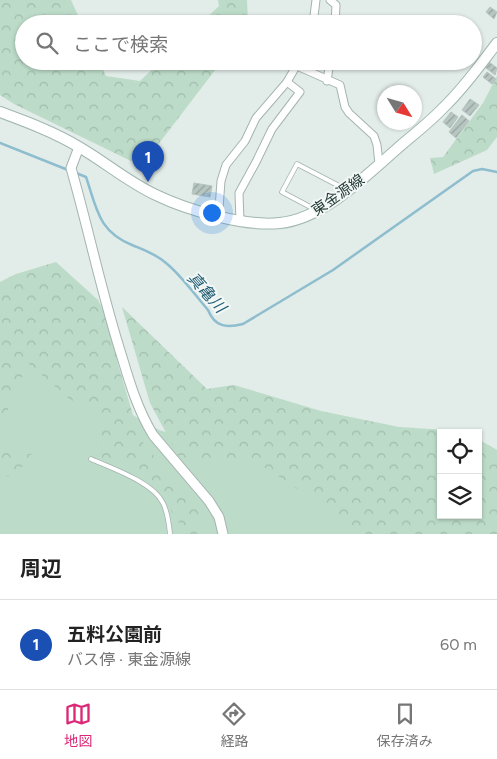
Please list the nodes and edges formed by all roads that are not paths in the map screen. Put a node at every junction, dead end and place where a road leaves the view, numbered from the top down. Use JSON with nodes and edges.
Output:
{"nodes":[{"id":1,"x":316,"y":0,"type":"edge"},
{"id":2,"x":330,"y":0,"type":"edge"},
{"id":3,"x":315,"y":15,"type":"edge"},
{"id":4,"x":335,"y":15,"type":"edge"},
{"id":5,"x":497,"y":43,"type":"edge"},
{"id":6,"x":482,"y":63,"type":"edge"},
{"id":7,"x":294,"y":70,"type":"edge"},
{"id":8,"x":308,"y":70,"type":"edge"},
{"id":9,"x":329,"y":70,"type":"edge"},
{"id":10,"x":476,"y":70,"type":"edge"},
{"id":11,"x":327,"y":81,"type":"junction"},
{"id":12,"x":287,"y":82,"type":"junction"},
{"id":13,"x":0,"y":112,"type":"edge"},
{"id":14,"x":79,"y":147,"type":"junction"},
{"id":15,"x":380,"y":164,"type":"junction"},
{"id":16,"x":347,"y":190,"type":"junction"},
{"id":17,"x":318,"y":211,"type":"junction"},
{"id":18,"x":216,"y":215,"type":"junction"},
{"id":19,"x":240,"y":221,"type":"junction"},
{"id":20,"x":91,"y":459,"type":"dead end"},
{"id":21,"x":170,"y":534,"type":"edge"},
{"id":22,"x":223,"y":534,"type":"edge"}],
"edges":[{"from":1,"to":3,"type":"street"},
{"from":2,"to":4,"type":"street"},
{"from":5,"to":6,"type":"main road","name":"東金源線"},
{"from":7,"to":12,"type":"street"},
{"from":8,"to":11,"type":"street"},
{"from":9,"to":11,"type":"street"},
{"from":10,"to":15,"type":"main road","name":"東金源線"},
{"from":11,"to":15,"type":"street"},
{"from":12,"to":18,"type":"street"},
{"from":12,"to":19,"type":"street"},
{"from":13,"to":14,"type":"main road","name":"東金源線"},
{"from":14,"to":18,"type":"main road","name":"東金源線"},
{"from":14,"to":22,"type":"street"},
{"from":15,"to":16,"type":"main road","name":"東金源線"},
{"from":16,"to":17,"type":"main road","name":"東金源線"},
{"from":16,"to":17,"type":"lane"},
{"from":17,"to":19,"type":"main road","name":"東金源線"},
{"from":18,"to":19,"type":"main road","name":"東金源線"},
{"from":20,"to":21,"type":"lane"}]}
